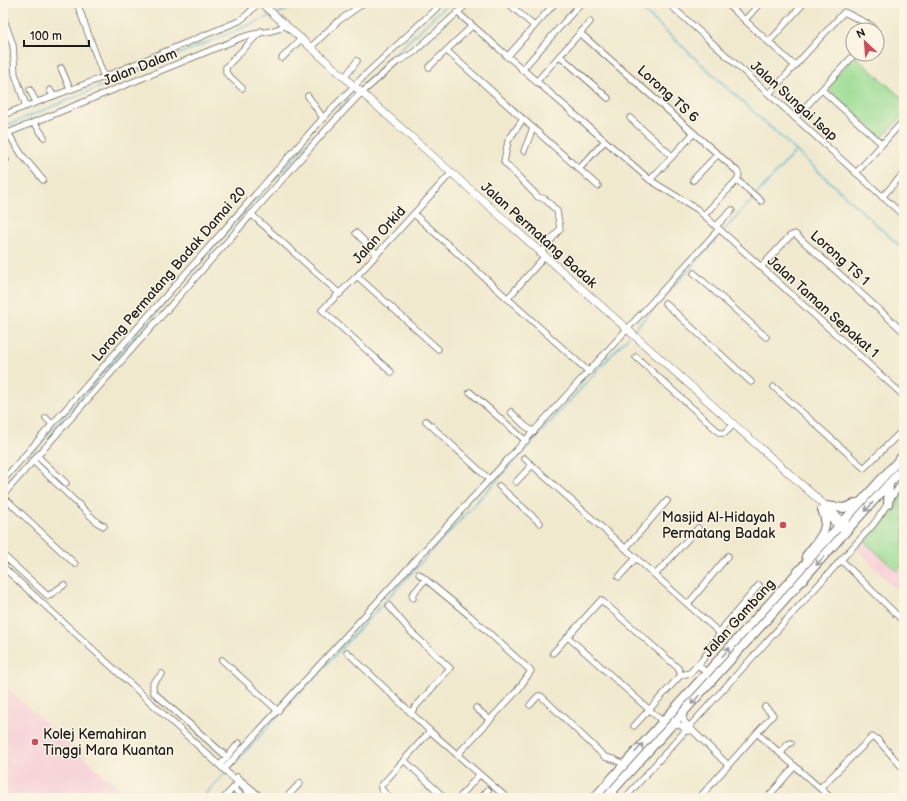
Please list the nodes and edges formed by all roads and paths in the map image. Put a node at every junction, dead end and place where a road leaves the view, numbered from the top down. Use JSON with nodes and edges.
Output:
{"nodes":[{"id":1,"x":77,"y":3,"type":"edge"},
{"id":2,"x":259,"y":3,"type":"edge"},
{"id":3,"x":364,"y":3,"type":"edge"},
{"id":4,"x":442,"y":3,"type":"edge"},
{"id":5,"x":468,"y":3,"type":"edge"},
{"id":6,"x":508,"y":3,"type":"edge"},
{"id":7,"x":555,"y":3,"type":"edge"},
{"id":8,"x":581,"y":3,"type":"edge"},
{"id":9,"x":726,"y":3,"type":"edge"},
{"id":10,"x":760,"y":3,"type":"edge"},
{"id":11,"x":804,"y":3,"type":"edge"},
{"id":12,"x":671,"y":4,"type":"edge"},
{"id":13,"x":458,"y":13,"type":"junction"},
{"id":14,"x":3,"y":17,"type":"edge"},
{"id":15,"x":745,"y":20,"type":"junction"},
{"id":16,"x":590,"y":22,"type":"dead end"},
{"id":17,"x":861,"y":22,"type":"edge"},
{"id":18,"x":284,"y":23,"type":"junction"},
{"id":19,"x":472,"y":26,"type":"junction"},
{"id":20,"x":534,"y":26,"type":"junction"},
{"id":21,"x":261,"y":31,"type":"junction"},
{"id":22,"x":580,"y":33,"type":"junction"},
{"id":23,"x":302,"y":38,"type":"junction"},
{"id":24,"x":769,"y":42,"type":"junction"},
{"id":25,"x":311,"y":46,"type":"junction"},
{"id":26,"x":446,"y":51,"type":"junction"},
{"id":27,"x":560,"y":56,"type":"junction"},
{"id":28,"x":507,"y":57,"type":"junction"},
{"id":29,"x":282,"y":58,"type":"dead end"},
{"id":30,"x":357,"y":61,"type":"dead end"},
{"id":31,"x":848,"y":62,"type":"edge"},
{"id":32,"x":795,"y":66,"type":"junction"},
{"id":33,"x":429,"y":67,"type":"dead end"},
{"id":34,"x":61,"y":68,"type":"dead end"},
{"id":35,"x":522,"y":70,"type":"junction"},
{"id":36,"x":345,"y":77,"type":"junction"},
{"id":37,"x":104,"y":78,"type":"junction"},
{"id":38,"x":536,"y":82,"type":"junction"},
{"id":39,"x":354,"y":86,"type":"junction"},
{"id":40,"x":242,"y":88,"type":"dead end"},
{"id":41,"x":70,"y":89,"type":"junction"},
{"id":42,"x":30,"y":90,"type":"dead end"},
{"id":43,"x":822,"y":90,"type":"junction"},
{"id":44,"x":362,"y":93,"type":"junction"},
{"id":45,"x":769,"y":94,"type":"junction"},
{"id":46,"x":308,"y":96,"type":"dead end"},
{"id":47,"x":608,"y":98,"type":"dead end"},
{"id":48,"x":36,"y":102,"type":"junction"},
{"id":49,"x":26,"y":106,"type":"junction"},
{"id":50,"x":3,"y":115,"type":"edge"},
{"id":51,"x":323,"y":118,"type":"junction"},
{"id":52,"x":630,"y":118,"type":"dead end"},
{"id":53,"x":795,"y":118,"type":"junction"},
{"id":54,"x":523,"y":119,"type":"junction"},
{"id":55,"x":904,"y":120,"type":"edge"},
{"id":56,"x":34,"y":122,"type":"junction"},
{"id":57,"x":533,"y":128,"type":"junction"},
{"id":58,"x":694,"y":133,"type":"junction"},
{"id":59,"x":5,"y":134,"type":"edge"},
{"id":60,"x":44,"y":138,"type":"dead end"},
{"id":61,"x":604,"y":142,"type":"junction"},
{"id":62,"x":882,"y":144,"type":"junction"},
{"id":63,"x":524,"y":151,"type":"dead end"},
{"id":64,"x":718,"y":154,"type":"junction"},
{"id":65,"x":672,"y":156,"type":"junction"},
{"id":66,"x":579,"y":169,"type":"junction"},
{"id":67,"x":451,"y":173,"type":"junction"},
{"id":68,"x":856,"y":173,"type":"junction"},
{"id":69,"x":904,"y":173,"type":"edge"},
{"id":70,"x":44,"y":180,"type":"dead end"},
{"id":71,"x":650,"y":180,"type":"junction"},
{"id":72,"x":693,"y":180,"type":"dead end"},
{"id":73,"x":737,"y":180,"type":"junction"},
{"id":74,"x":598,"y":186,"type":"dead end"},
{"id":75,"x":882,"y":197,"type":"junction"},
{"id":76,"x":757,"y":198,"type":"dead end"},
{"id":77,"x":732,"y":210,"type":"dead end"},
{"id":78,"x":252,"y":214,"type":"junction"},
{"id":79,"x":414,"y":214,"type":"junction"},
{"id":80,"x":704,"y":215,"type":"junction"},
{"id":81,"x":904,"y":216,"type":"edge"},
{"id":82,"x":718,"y":228,"type":"junction"},
{"id":83,"x":356,"y":233,"type":"dead end"},
{"id":84,"x":377,"y":254,"type":"junction"},
{"id":85,"x":542,"y":255,"type":"junction"},
{"id":86,"x":761,"y":267,"type":"junction"},
{"id":87,"x":694,"y":273,"type":"dead end"},
{"id":88,"x":357,"y":276,"type":"junction"},
{"id":89,"x":340,"y":294,"type":"junction"},
{"id":90,"x":508,"y":298,"type":"junction"},
{"id":91,"x":665,"y":303,"type":"dead end"},
{"id":92,"x":626,"y":330,"type":"junction"},
{"id":93,"x":904,"y":332,"type":"edge"},
{"id":94,"x":766,"y":337,"type":"dead end"},
{"id":95,"x":438,"y":349,"type":"dead end"},
{"id":96,"x":636,"y":357,"type":"dead end"},
{"id":97,"x":392,"y":372,"type":"dead end"},
{"id":98,"x":589,"y":372,"type":"junction"},
{"id":99,"x":750,"y":382,"type":"dead end"},
{"id":100,"x":774,"y":387,"type":"dead end"},
{"id":101,"x":470,"y":392,"type":"dead end"},
{"id":102,"x":904,"y":396,"type":"edge"},
{"id":103,"x":511,"y":412,"type":"dead end"},
{"id":104,"x":46,"y":418,"type":"dead end"},
{"id":105,"x":426,"y":421,"type":"dead end"},
{"id":106,"x":52,"y":424,"type":"junction"},
{"id":107,"x":733,"y":425,"type":"junction"},
{"id":108,"x":904,"y":429,"type":"edge"},
{"id":109,"x":534,"y":432,"type":"junction"},
{"id":110,"x":526,"y":441,"type":"junction"},
{"id":111,"x":904,"y":454,"type":"edge"},
{"id":112,"x":524,"y":458,"type":"dead end"},
{"id":113,"x":35,"y":459,"type":"junction"},
{"id":114,"x":532,"y":465,"type":"junction"},
{"id":115,"x":904,"y":467,"type":"edge"},
{"id":116,"x":3,"y":480,"type":"edge"},
{"id":117,"x":490,"y":480,"type":"junction"},
{"id":118,"x":904,"y":481,"type":"edge"},
{"id":119,"x":516,"y":482,"type":"dead end"},
{"id":120,"x":66,"y":483,"type":"dead end"},
{"id":121,"x":890,"y":484,"type":"junction"},
{"id":122,"x":499,"y":486,"type":"dead end"},
{"id":123,"x":3,"y":495,"type":"edge"},
{"id":124,"x":667,"y":501,"type":"dead end"},
{"id":125,"x":862,"y":501,"type":"junction"},
{"id":126,"x":888,"y":504,"type":"junction"},
{"id":127,"x":3,"y":507,"type":"edge"},
{"id":128,"x":824,"y":508,"type":"junction"},
{"id":129,"x":540,"y":523,"type":"dead end"},
{"id":130,"x":841,"y":524,"type":"junction"},
{"id":131,"x":104,"y":526,"type":"dead end"},
{"id":132,"x":698,"y":528,"type":"dead end"},
{"id":133,"x":848,"y":530,"type":"junction"},
{"id":134,"x":626,"y":548,"type":"junction"},
{"id":135,"x":3,"y":555,"type":"edge"},
{"id":136,"x":728,"y":556,"type":"dead end"},
{"id":137,"x":636,"y":558,"type":"junction"},
{"id":138,"x":842,"y":560,"type":"junction"},
{"id":139,"x":75,"y":564,"type":"dead end"},
{"id":140,"x":3,"y":567,"type":"edge"},
{"id":141,"x":419,"y":574,"type":"dead end"},
{"id":142,"x":655,"y":575,"type":"junction"},
{"id":143,"x":619,"y":577,"type":"dead end"},
{"id":144,"x":425,"y":580,"type":"junction"},
{"id":145,"x":64,"y":585,"type":"dead end"},
{"id":146,"x":759,"y":585,"type":"dead end"},
{"id":147,"x":785,"y":586,"type":"junction"},
{"id":148,"x":413,"y":598,"type":"dead end"},
{"id":149,"x":688,"y":604,"type":"junction"},
{"id":150,"x":389,"y":606,"type":"dead end"},
{"id":151,"x":904,"y":622,"type":"edge"},
{"id":152,"x":721,"y":634,"type":"junction"},
{"id":153,"x":568,"y":637,"type":"junction"},
{"id":154,"x":347,"y":652,"type":"dead end"},
{"id":155,"x":553,"y":653,"type":"dead end"},
{"id":156,"x":222,"y":660,"type":"dead end"},
{"id":157,"x":698,"y":664,"type":"junction"},
{"id":158,"x":707,"y":673,"type":"junction"},
{"id":159,"x":162,"y":674,"type":"dead end"},
{"id":160,"x":681,"y":675,"type":"junction"},
{"id":161,"x":530,"y":705,"type":"dead end"},
{"id":162,"x":765,"y":707,"type":"dead end"},
{"id":163,"x":476,"y":708,"type":"dead end"},
{"id":164,"x":278,"y":710,"type":"junction"},
{"id":165,"x":649,"y":710,"type":"junction"},
{"id":166,"x":411,"y":712,"type":"junction"},
{"id":167,"x":683,"y":714,"type":"junction"},
{"id":168,"x":490,"y":720,"type":"junction"},
{"id":169,"x":663,"y":722,"type":"junction"},
{"id":170,"x":673,"y":724,"type":"junction"},
{"id":171,"x":634,"y":726,"type":"dead end"},
{"id":172,"x":687,"y":729,"type":"junction"},
{"id":173,"x":430,"y":731,"type":"junction"},
{"id":174,"x":757,"y":733,"type":"junction"},
{"id":175,"x":791,"y":743,"type":"dead end"},
{"id":176,"x":239,"y":744,"type":"dead end"},
{"id":177,"x":781,"y":753,"type":"junction"},
{"id":178,"x":457,"y":755,"type":"junction"},
{"id":179,"x":227,"y":757,"type":"junction"},
{"id":180,"x":404,"y":760,"type":"junction"},
{"id":181,"x":624,"y":765,"type":"junction"},
{"id":182,"x":728,"y":765,"type":"junction"},
{"id":183,"x":795,"y":766,"type":"junction"},
{"id":184,"x":222,"y":767,"type":"junction"},
{"id":185,"x":902,"y":767,"type":"dead end"},
{"id":186,"x":479,"y":776,"type":"junction"},
{"id":187,"x":237,"y":779,"type":"junction"},
{"id":188,"x":300,"y":783,"type":"dead end"},
{"id":189,"x":233,"y":788,"type":"junction"},
{"id":190,"x":820,"y":788,"type":"junction"},
{"id":191,"x":488,"y":790,"type":"dead end"},
{"id":192,"x":607,"y":797,"type":"edge"},
{"id":193,"x":224,"y":798,"type":"edge"},
{"id":194,"x":244,"y":798,"type":"edge"},
{"id":195,"x":255,"y":798,"type":"edge"},
{"id":196,"x":262,"y":798,"type":"edge"},
{"id":197,"x":286,"y":798,"type":"edge"},
{"id":198,"x":390,"y":798,"type":"edge"},
{"id":199,"x":445,"y":798,"type":"edge"},
{"id":200,"x":459,"y":798,"type":"edge"},
{"id":201,"x":481,"y":798,"type":"edge"},
{"id":202,"x":507,"y":798,"type":"edge"},
{"id":203,"x":594,"y":798,"type":"edge"},
{"id":204,"x":625,"y":798,"type":"edge"},
{"id":205,"x":699,"y":798,"type":"edge"},
{"id":206,"x":767,"y":798,"type":"edge"},
{"id":207,"x":831,"y":798,"type":"edge"}],
"edges":[{"from":1,"to":37,"type":"street"},
{"from":2,"to":18,"type":"main road","name":"Jalan Permatang Badak"},
{"from":2,"to":37,"type":"street"},
{"from":3,"to":25,"type":"street"},
{"from":4,"to":39,"type":"street","name":"Lorong Permatang Badak Damai 20"},
{"from":5,"to":13,"type":"street"},
{"from":6,"to":20,"type":"street"},
{"from":7,"to":20,"type":"street"},
{"from":8,"to":35,"type":"street"},
{"from":9,"to":15,"type":"street"},
{"from":10,"to":15,"type":"street"},
{"from":11,"to":24,"type":"street"},
{"from":12,"to":45,"type":"street","name":"Jalan Sungai Isap"},
{"from":13,"to":19,"type":"street"},
{"from":13,"to":44,"type":"street"},
{"from":14,"to":49,"type":"street"},
{"from":15,"to":24,"type":"street"},
{"from":16,"to":22,"type":"street"},
{"from":17,"to":32,"type":"street"},
{"from":18,"to":21,"type":"street","name":"Jalan Dalam"},
{"from":18,"to":23,"type":"main road","name":"Jalan Permatang Badak"},
{"from":19,"to":26,"type":"street"},
{"from":19,"to":28,"type":"street"},
{"from":20,"to":28,"type":"street"},
{"from":21,"to":40,"type":"street"},
{"from":21,"to":56,"type":"street","name":"Jalan Dalam"},
{"from":22,"to":27,"type":"street"},
{"from":22,"to":58,"type":"street","name":"Lorong TS 6"},
{"from":23,"to":25,"type":"main road","name":"Jalan Permatang Badak"},
{"from":23,"to":29,"type":"street"},
{"from":24,"to":32,"type":"street"},
{"from":25,"to":36,"type":"main road","name":"Jalan Permatang Badak"},
{"from":26,"to":33,"type":"street"},
{"from":26,"to":54,"type":"street"},
{"from":27,"to":38,"type":"street"},
{"from":27,"to":47,"type":"street"},
{"from":28,"to":35,"type":"street"},
{"from":30,"to":36,"type":"street"},
{"from":31,"to":43,"type":"street"},
{"from":32,"to":45,"type":"street"},
{"from":34,"to":41,"type":"street"},
{"from":35,"to":38,"type":"street"},
{"from":36,"to":39,"type":"main road","name":"Jalan Permatang Badak"},
{"from":37,"to":41,"type":"street"},
{"from":38,"to":61,"type":"street"},
{"from":39,"to":44,"type":"main road","name":"Jalan Permatang Badak"},
{"from":39,"to":51,"type":"street","name":"Lorong Permatang Badak Damai 20"},
{"from":41,"to":48,"type":"street"},
{"from":42,"to":48,"type":"street"},
{"from":43,"to":53,"type":"street"},
{"from":43,"to":62,"type":"street"},
{"from":44,"to":67,"type":"main road","name":"Jalan Permatang Badak"},
{"from":44,"to":78,"type":"street"},
{"from":45,"to":53,"type":"street","name":"Jalan Sungai Isap"},
{"from":46,"to":51,"type":"street"},
{"from":48,"to":49,"type":"street"},
{"from":49,"to":50,"type":"street"},
{"from":51,"to":106,"type":"street","name":"Lorong Permatang Badak Damai 20"},
{"from":52,"to":65,"type":"street"},
{"from":53,"to":68,"type":"street","name":"Jalan Sungai Isap"},
{"from":54,"to":57,"type":"street"},
{"from":54,"to":85,"type":"street"},
{"from":55,"to":62,"type":"street"},
{"from":56,"to":59,"type":"street","name":"Jalan Dalam"},
{"from":56,"to":60,"type":"street"},
{"from":57,"to":63,"type":"street"},
{"from":57,"to":66,"type":"street"},
{"from":58,"to":64,"type":"street","name":"Lorong TS 6"},
{"from":58,"to":65,"type":"street"},
{"from":59,"to":70,"type":"street"},
{"from":61,"to":66,"type":"street"},
{"from":61,"to":71,"type":"street"},
{"from":62,"to":68,"type":"street"},
{"from":64,"to":72,"type":"street"},
{"from":64,"to":73,"type":"street","name":"Lorong TS 6"},
{"from":65,"to":71,"type":"street"},
{"from":66,"to":74,"type":"street"},
{"from":67,"to":79,"type":"street","name":"Jalan Orkid"},
{"from":67,"to":85,"type":"main road","name":"Jalan Permatang Badak"},
{"from":68,"to":75,"type":"street","name":"Jalan Sungai Isap"},
{"from":69,"to":75,"type":"street"},
{"from":71,"to":80,"type":"street"},
{"from":73,"to":76,"type":"street"},
{"from":73,"to":80,"type":"street"},
{"from":75,"to":81,"type":"street","name":"Jalan Sungai Isap"},
{"from":77,"to":82,"type":"street"},
{"from":78,"to":89,"type":"street"},
{"from":78,"to":113,"type":"street"},
{"from":79,"to":84,"type":"street","name":"Jalan Orkid"},
{"from":79,"to":90,"type":"street"},
{"from":80,"to":82,"type":"street"},
{"from":82,"to":86,"type":"street","name":"Jalan Taman Sepakat 1"},
{"from":82,"to":92,"type":"street"},
{"from":83,"to":84,"type":"street"},
{"from":84,"to":88,"type":"street","name":"Jalan Orkid"},
{"from":85,"to":90,"type":"street"},
{"from":85,"to":92,"type":"main road","name":"Jalan Permatang Badak"},
{"from":86,"to":93,"type":"street","name":"Lorong TS 1"},
{"from":86,"to":102,"type":"street","name":"Jalan Taman Sepakat 1"},
{"from":87,"to":94,"type":"street"},
{"from":88,"to":89,"type":"street","name":"Jalan Orkid"},
{"from":88,"to":95,"type":"street"},
{"from":89,"to":97,"type":"street","name":"Jalan Orkid"},
{"from":90,"to":98,"type":"street"},
{"from":91,"to":99,"type":"street"},
{"from":92,"to":98,"type":"street"},
{"from":92,"to":107,"type":"main road","name":"Jalan Permatang Badak"},
{"from":96,"to":107,"type":"street"},
{"from":98,"to":109,"type":"street"},
{"from":100,"to":108,"type":"street"},
{"from":101,"to":110,"type":"street"},
{"from":103,"to":109,"type":"street"},
{"from":104,"to":106,"type":"street"},
{"from":105,"to":117,"type":"street"},
{"from":106,"to":116,"type":"street","name":"Lorong Permatang Badak Damai 20"},
{"from":107,"to":128,"type":"main road","name":"Jalan Permatang Badak"},
{"from":109,"to":110,"type":"street"},
{"from":110,"to":117,"type":"street"},
{"from":111,"to":125,"type":"highway","name":"Jalan Gambang"},
{"from":112,"to":114,"type":"street"},
{"from":113,"to":120,"type":"street"},
{"from":113,"to":123,"type":"street"},
{"from":113,"to":131,"type":"street"},
{"from":114,"to":119,"type":"street"},
{"from":114,"to":134,"type":"street"},
{"from":115,"to":121,"type":"highway","name":"Jalan Gambang"},
{"from":117,"to":164,"type":"street"},
{"from":118,"to":126,"type":"street"},
{"from":121,"to":126,"type":"highway"},
{"from":121,"to":133,"type":"highway","name":"Jalan Gambang","one_way":true},
{"from":122,"to":129,"type":"street"},
{"from":124,"to":134,"type":"street"},
{"from":125,"to":128,"type":"highway"},
{"from":125,"to":130,"type":"highway","name":"Jalan Gambang"},
{"from":126,"to":138,"type":"street"},
{"from":127,"to":139,"type":"street"},
{"from":128,"to":130,"type":"main road","name":"Jalan Permatang Badak"},
{"from":128,"to":147,"type":"highway"},
{"from":130,"to":133,"type":"main road","name":"Jalan Permatang Badak"},
{"from":130,"to":147,"type":"highway","name":"Jalan Gambang"},
{"from":132,"to":142,"type":"street"},
{"from":133,"to":167,"type":"highway","name":"Jalan Gambang","one_way":true},
{"from":134,"to":137,"type":"street"},
{"from":135,"to":145,"type":"street"},
{"from":136,"to":149,"type":"street"},
{"from":137,"to":142,"type":"street"},
{"from":137,"to":143,"type":"street"},
{"from":138,"to":151,"type":"street"},
{"from":138,"to":172,"type":"street"},
{"from":140,"to":184,"type":"street"},
{"from":141,"to":144,"type":"street"},
{"from":142,"to":149,"type":"street"},
{"from":144,"to":148,"type":"street"},
{"from":144,"to":168,"type":"street"},
{"from":146,"to":152,"type":"street"},
{"from":158,"to":147,"type":"highway","name":"Jalan Gambang","one_way":true},
{"from":149,"to":152,"type":"street"},
{"from":150,"to":166,"type":"street"},
{"from":152,"to":157,"type":"street"},
{"from":153,"to":155,"type":"street"},
{"from":153,"to":160,"type":"street"},
{"from":153,"to":165,"type":"street"},
{"from":154,"to":166,"type":"street"},
{"from":156,"to":164,"type":"street"},
{"from":157,"to":158,"type":"street"},
{"from":157,"to":160,"type":"street"},
{"from":158,"to":169,"type":"highway","name":"Jalan Gambang"},
{"from":159,"to":179,"type":"street"},
{"from":160,"to":165,"type":"street"},
{"from":161,"to":181,"type":"street"},
{"from":162,"to":174,"type":"street"},
{"from":163,"to":168,"type":"street"},
{"from":164,"to":184,"type":"street"},
{"from":165,"to":169,"type":"street"},
{"from":165,"to":171,"type":"street"},
{"from":166,"to":173,"type":"street"},
{"from":167,"to":170,"type":"highway","name":"Jalan Gambang"},
{"from":167,"to":172,"type":"street"},
{"from":168,"to":178,"type":"street"},
{"from":181,"to":169,"type":"highway","name":"Jalan Gambang","one_way":true},
{"from":170,"to":172,"type":"street"},
{"from":170,"to":192,"type":"highway","name":"Jalan Gambang"},
{"from":172,"to":182,"type":"street"},
{"from":172,"to":204,"type":"street"},
{"from":173,"to":178,"type":"street"},
{"from":173,"to":180,"type":"street"},
{"from":174,"to":177,"type":"street"},
{"from":174,"to":182,"type":"street"},
{"from":175,"to":177,"type":"street"},
{"from":176,"to":179,"type":"street"},
{"from":177,"to":183,"type":"street"},
{"from":178,"to":186,"type":"street"},
{"from":179,"to":184,"type":"street"},
{"from":180,"to":198,"type":"street"},
{"from":180,"to":199,"type":"street"},
{"from":181,"to":203,"type":"highway","name":"Jalan Gambang"},
{"from":182,"to":205,"type":"street"},
{"from":183,"to":190,"type":"street"},
{"from":183,"to":206,"type":"street"},
{"from":184,"to":187,"type":"street"},
{"from":185,"to":190,"type":"street"},
{"from":186,"to":200,"type":"street"},
{"from":186,"to":202,"type":"street"},
{"from":187,"to":189,"type":"street"},
{"from":187,"to":195,"type":"street"},
{"from":187,"to":196,"type":"street"},
{"from":188,"to":197,"type":"street"},
{"from":189,"to":193,"type":"street"},
{"from":189,"to":194,"type":"street"},
{"from":190,"to":207,"type":"street"},
{"from":191,"to":201,"type":"street"}]}
